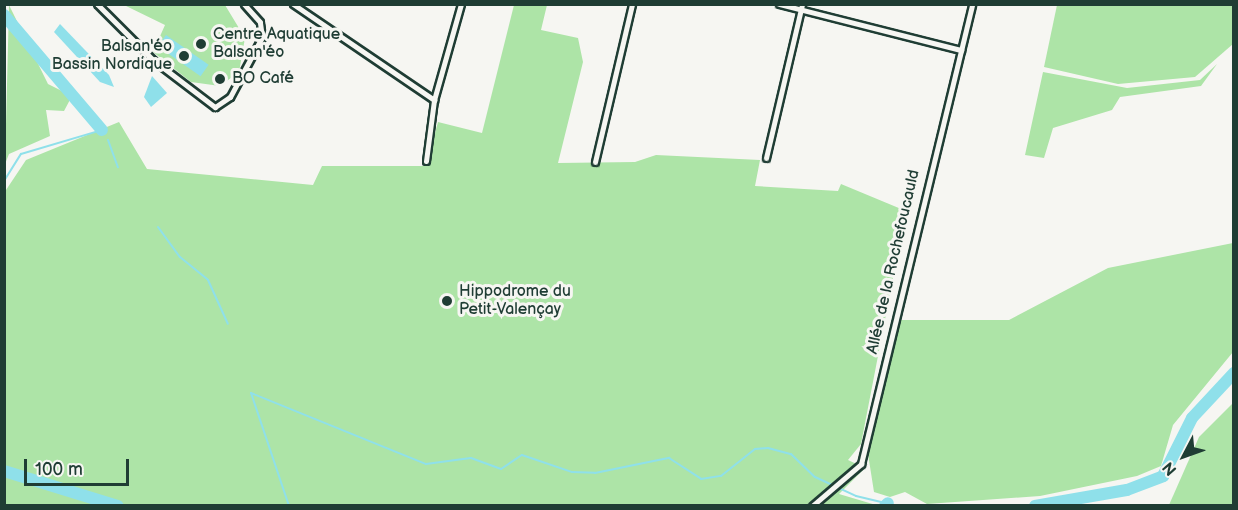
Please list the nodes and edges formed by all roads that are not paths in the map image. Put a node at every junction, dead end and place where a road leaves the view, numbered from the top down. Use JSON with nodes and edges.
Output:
{"nodes":[{"id":1,"x":97,"y":4,"type":"edge"},
{"id":2,"x":244,"y":4,"type":"edge"},
{"id":3,"x":293,"y":4,"type":"edge"},
{"id":4,"x":461,"y":4,"type":"edge"},
{"id":5,"x":632,"y":4,"type":"edge"},
{"id":6,"x":779,"y":4,"type":"edge"},
{"id":7,"x":972,"y":4,"type":"edge"},
{"id":8,"x":801,"y":7,"type":"edge"},
{"id":9,"x":961,"y":50,"type":"junction"},
{"id":10,"x":434,"y":100,"type":"junction"},
{"id":11,"x":766,"y":158,"type":"dead end"},
{"id":12,"x":426,"y":161,"type":"dead end"},
{"id":13,"x":595,"y":162,"type":"dead end"},
{"id":14,"x":812,"y":506,"type":"edge"}],
"edges":[{"from":1,"to":2,"type":"street"},
{"from":3,"to":10,"type":"street"},
{"from":4,"to":10,"type":"street"},
{"from":5,"to":13,"type":"street"},
{"from":6,"to":8,"type":"street"},
{"from":7,"to":9,"type":"street","name":"Allée de la Rochefoucauld"},
{"from":8,"to":9,"type":"street"},
{"from":8,"to":11,"type":"street"},
{"from":9,"to":14,"type":"street","name":"Allée de la Rochefoucauld"},
{"from":10,"to":12,"type":"street"}]}
